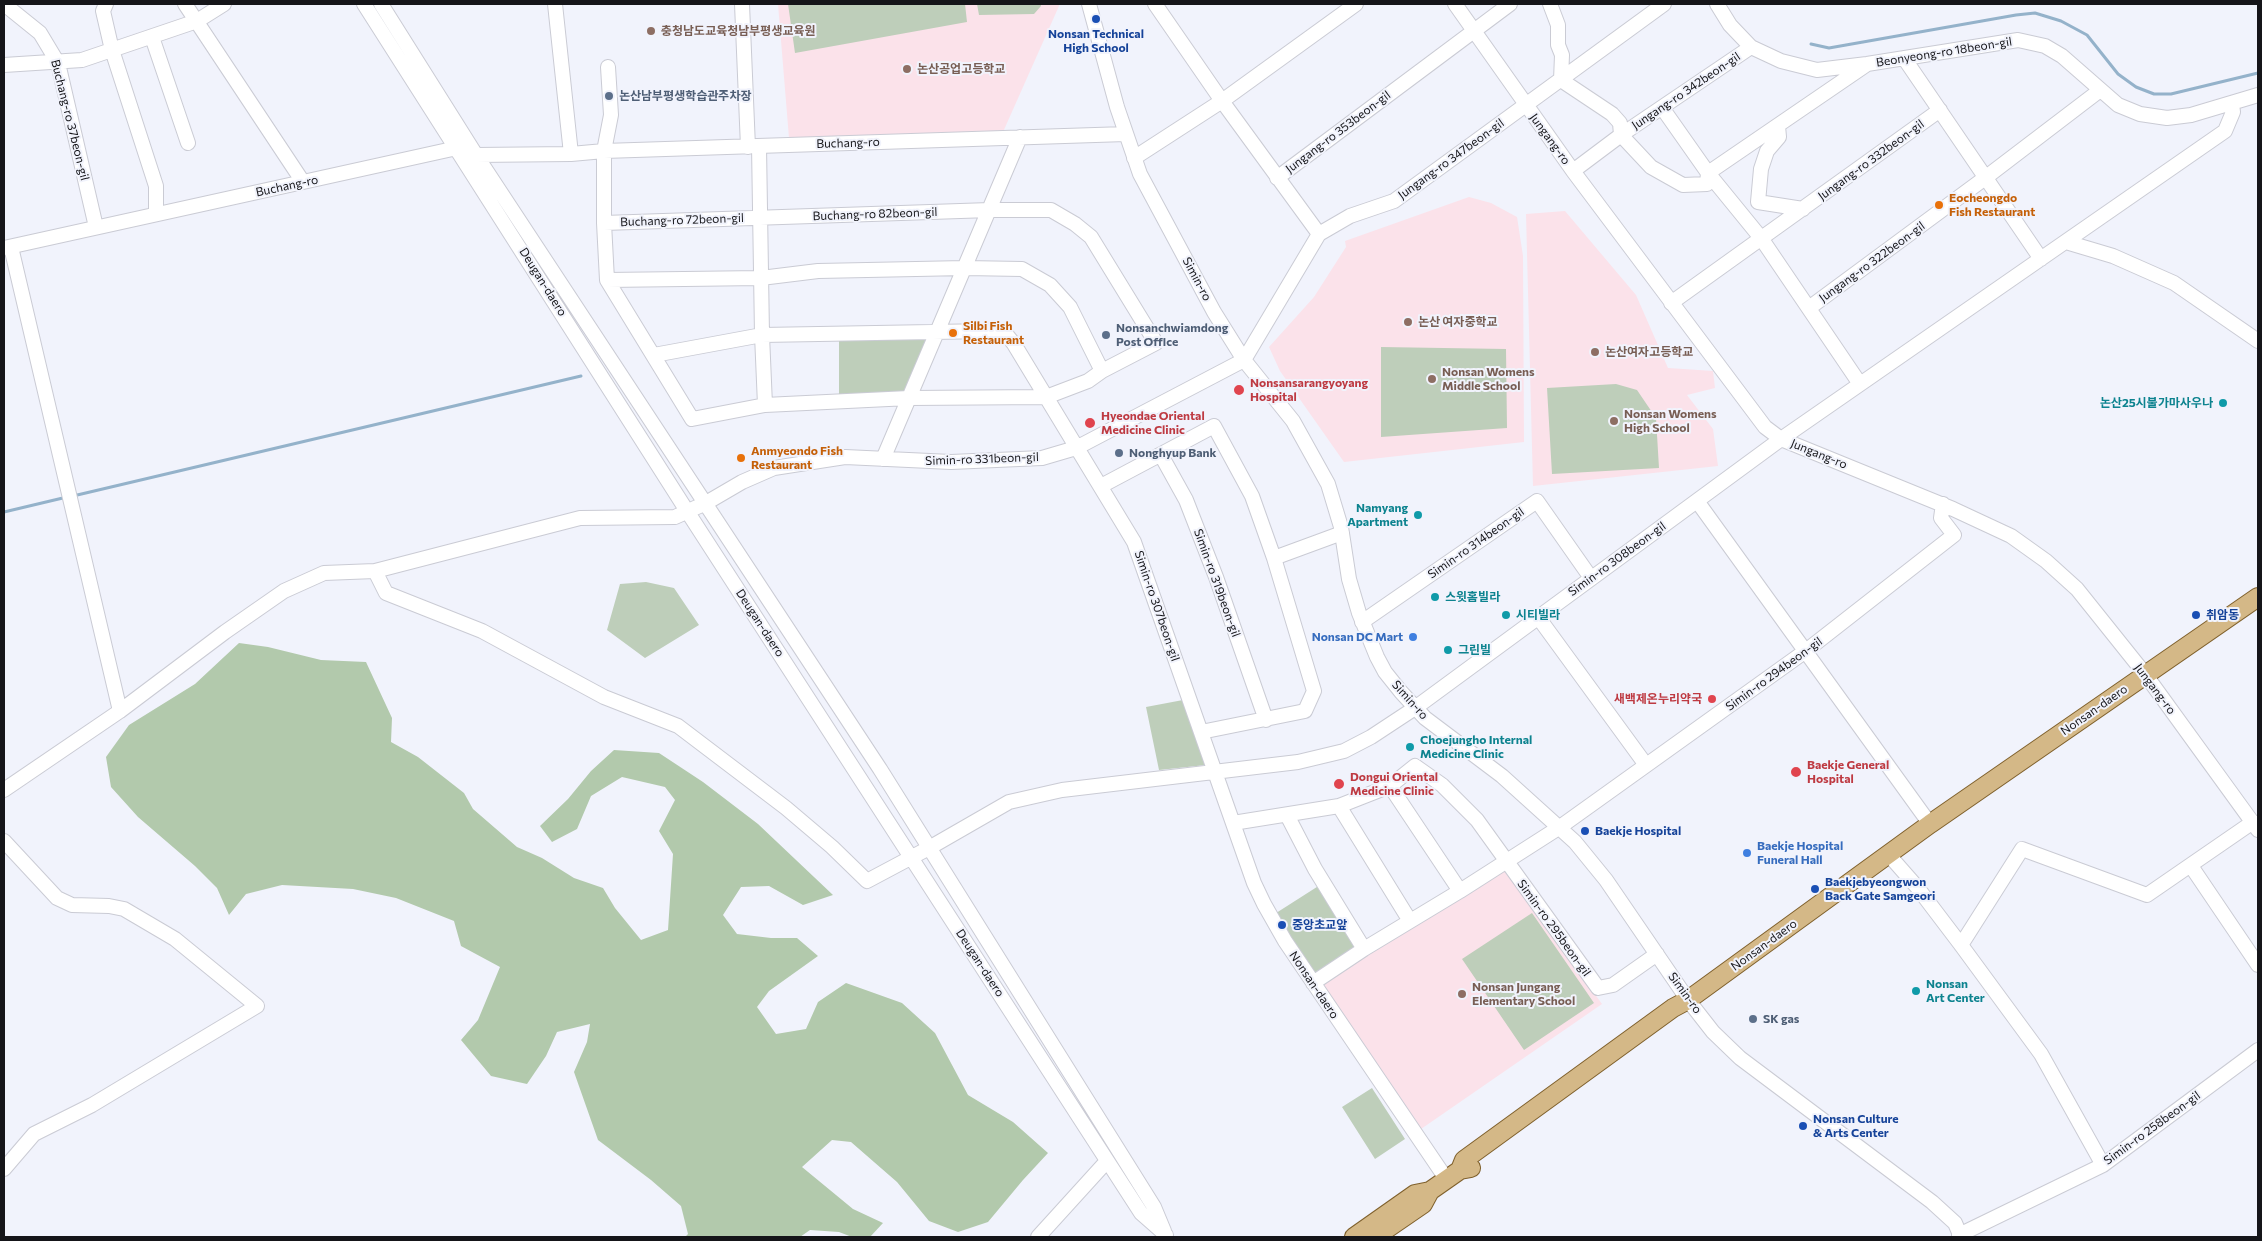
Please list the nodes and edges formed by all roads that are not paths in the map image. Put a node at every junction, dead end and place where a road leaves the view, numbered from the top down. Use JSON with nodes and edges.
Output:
{"nodes":[{"id":1,"x":4,"y":4,"type":"edge"},
{"id":2,"x":106,"y":4,"type":"edge"},
{"id":3,"x":185,"y":4,"type":"edge"},
{"id":4,"x":224,"y":4,"type":"edge"},
{"id":5,"x":364,"y":4,"type":"edge"},
{"id":6,"x":381,"y":4,"type":"edge"},
{"id":7,"x":555,"y":4,"type":"edge"},
{"id":8,"x":742,"y":4,"type":"edge"},
{"id":9,"x":1089,"y":4,"type":"edge"},
{"id":10,"x":1356,"y":4,"type":"edge"},
{"id":11,"x":1456,"y":4,"type":"edge"},
{"id":12,"x":1510,"y":4,"type":"edge"},
{"id":13,"x":1550,"y":4,"type":"edge"},
{"id":14,"x":1664,"y":4,"type":"edge"},
{"id":15,"x":1718,"y":4,"type":"edge"},
{"id":16,"x":1161,"y":6,"type":"edge"},
{"id":17,"x":197,"y":21,"type":"junction"},
{"id":18,"x":1474,"y":30,"type":"junction"},
{"id":19,"x":152,"y":36,"type":"junction"},
{"id":20,"x":1751,"y":47,"type":"junction"},
{"id":21,"x":112,"y":50,"type":"junction"},
{"id":22,"x":1904,"y":58,"type":"junction"},
{"id":23,"x":58,"y":63,"type":"junction"},
{"id":24,"x":1867,"y":64,"type":"junction"},
{"id":25,"x":4,"y":65,"type":"edge"},
{"id":26,"x":608,"y":67,"type":"dead end"},
{"id":27,"x":1561,"y":80,"type":"junction"},
{"id":28,"x":2099,"y":91,"type":"junction"},
{"id":29,"x":2258,"y":95,"type":"edge"},
{"id":30,"x":1222,"y":101,"type":"junction"},
{"id":31,"x":2232,"y":104,"type":"junction"},
{"id":32,"x":1526,"y":105,"type":"junction"},
{"id":33,"x":1663,"y":109,"type":"junction"},
{"id":34,"x":1940,"y":110,"type":"junction"},
{"id":35,"x":1778,"y":126,"type":"junction"},
{"id":36,"x":1126,"y":134,"type":"junction"},
{"id":37,"x":1621,"y":135,"type":"junction"},
{"id":38,"x":1020,"y":138,"type":"junction"},
{"id":39,"x":188,"y":143,"type":"dead end"},
{"id":40,"x":753,"y":146,"type":"junction"},
{"id":41,"x":457,"y":148,"type":"junction"},
{"id":42,"x":604,"y":151,"type":"junction"},
{"id":43,"x":571,"y":154,"type":"junction"},
{"id":44,"x":476,"y":155,"type":"junction"},
{"id":45,"x":1134,"y":158,"type":"junction"},
{"id":46,"x":1573,"y":171,"type":"junction"},
{"id":47,"x":1708,"y":173,"type":"junction"},
{"id":48,"x":1277,"y":178,"type":"junction"},
{"id":49,"x":1986,"y":178,"type":"junction"},
{"id":50,"x":303,"y":182,"type":"junction"},
{"id":51,"x":1803,"y":209,"type":"junction"},
{"id":52,"x":990,"y":210,"type":"junction"},
{"id":53,"x":156,"y":214,"type":"junction"},
{"id":54,"x":760,"y":218,"type":"junction"},
{"id":55,"x":604,"y":223,"type":"junction"},
{"id":56,"x":96,"y":227,"type":"junction"},
{"id":57,"x":1319,"y":234,"type":"junction"},
{"id":58,"x":1761,"y":238,"type":"junction"},
{"id":59,"x":2066,"y":242,"type":"junction"},
{"id":60,"x":8,"y":248,"type":"edge"},
{"id":61,"x":2041,"y":259,"type":"junction"},
{"id":62,"x":965,"y":268,"type":"junction"},
{"id":63,"x":761,"y":278,"type":"junction"},
{"id":64,"x":607,"y":280,"type":"junction"},
{"id":65,"x":1671,"y":304,"type":"junction"},
{"id":66,"x":1809,"y":308,"type":"junction"},
{"id":67,"x":939,"y":332,"type":"junction"},
{"id":68,"x":762,"y":335,"type":"junction"},
{"id":69,"x":2258,"y":341,"type":"edge"},
{"id":70,"x":654,"y":355,"type":"junction"},
{"id":71,"x":1244,"y":360,"type":"junction"},
{"id":72,"x":1102,"y":371,"type":"junction"},
{"id":73,"x":1860,"y":384,"type":"junction"},
{"id":74,"x":1046,"y":397,"type":"junction"},
{"id":75,"x":909,"y":398,"type":"junction"},
{"id":76,"x":765,"y":405,"type":"junction"},
{"id":77,"x":1781,"y":439,"type":"junction"},
{"id":78,"x":1076,"y":448,"type":"junction"},
{"id":79,"x":1161,"y":455,"type":"junction"},
{"id":80,"x":883,"y":459,"type":"junction"},
{"id":81,"x":1101,"y":486,"type":"junction"},
{"id":82,"x":1697,"y":501,"type":"junction"},
{"id":83,"x":706,"y":503,"type":"junction"},
{"id":84,"x":1943,"y":504,"type":"junction"},
{"id":85,"x":687,"y":511,"type":"junction"},
{"id":86,"x":1342,"y":533,"type":"junction"},
{"id":87,"x":1274,"y":558,"type":"junction"},
{"id":88,"x":375,"y":571,"type":"junction"},
{"id":89,"x":1591,"y":578,"type":"junction"},
{"id":90,"x":2258,"y":597,"type":"edge"},
{"id":91,"x":1538,"y":617,"type":"junction"},
{"id":92,"x":1362,"y":622,"type":"junction"},
{"id":93,"x":1807,"y":650,"type":"junction"},
{"id":94,"x":2144,"y":674,"type":"junction"},
{"id":95,"x":1415,"y":708,"type":"junction"},
{"id":96,"x":120,"y":711,"type":"junction"},
{"id":97,"x":1266,"y":720,"type":"junction"},
{"id":98,"x":1201,"y":732,"type":"junction"},
{"id":99,"x":1646,"y":766,"type":"junction"},
{"id":100,"x":1216,"y":773,"type":"junction"},
{"id":101,"x":1390,"y":786,"type":"junction"},
{"id":102,"x":4,"y":790,"type":"edge"},
{"id":103,"x":1339,"y":806,"type":"junction"},
{"id":104,"x":1287,"y":815,"type":"junction"},
{"id":105,"x":1233,"y":823,"type":"junction"},
{"id":106,"x":1930,"y":824,"type":"junction"},
{"id":107,"x":2256,"y":826,"type":"edge"},
{"id":108,"x":1560,"y":827,"type":"junction"},
{"id":109,"x":4,"y":841,"type":"edge"},
{"id":110,"x":929,"y":848,"type":"junction"},
{"id":111,"x":1888,"y":854,"type":"junction"},
{"id":112,"x":911,"y":857,"type":"junction"},
{"id":113,"x":1505,"y":862,"type":"junction"},
{"id":114,"x":2191,"y":866,"type":"junction"},
{"id":115,"x":1460,"y":891,"type":"junction"},
{"id":116,"x":1410,"y":921,"type":"junction"},
{"id":117,"x":1962,"y":945,"type":"junction"},
{"id":118,"x":1364,"y":949,"type":"junction"},
{"id":119,"x":1657,"y":954,"type":"junction"},
{"id":120,"x":2258,"y":965,"type":"edge"},
{"id":121,"x":1313,"y":983,"type":"junction"},
{"id":122,"x":1688,"y":1000,"type":"junction"},
{"id":123,"x":2258,"y":1050,"type":"edge"},
{"id":124,"x":1107,"y":1160,"type":"junction"},
{"id":125,"x":2103,"y":1165,"type":"junction"},
{"id":126,"x":4,"y":1169,"type":"edge"},
{"id":127,"x":1454,"y":1175,"type":"junction"},
{"id":128,"x":1430,"y":1191,"type":"junction"},
{"id":129,"x":1960,"y":1236,"type":"edge"},
{"id":130,"x":1038,"y":1237,"type":"edge"},
{"id":131,"x":1165,"y":1237,"type":"edge"},
{"id":132,"x":1354,"y":1237,"type":"edge"},
{"id":133,"x":1375,"y":1237,"type":"edge"}],
"edges":[{"from":1,"to":23,"type":"street","name":"Buchang-ro 37beon-gil"},
{"from":2,"to":21,"type":"street"},
{"from":3,"to":17,"type":"street"},
{"from":4,"to":17,"type":"street"},
{"from":5,"to":41,"type":"street","name":"Deugan-daero"},
{"from":6,"to":44,"type":"street","name":"Deugan-daero"},
{"from":7,"to":43,"type":"street"},
{"from":8,"to":40,"type":"street"},
{"from":9,"to":36,"type":"street","name":"Simin-ro"},
{"from":10,"to":30,"type":"street"},
{"from":11,"to":18,"type":"street","name":"Jungang-ro"},
{"from":12,"to":18,"type":"street","name":"Jungang-ro 353beon-gil"},
{"from":13,"to":27,"type":"street"},
{"from":14,"to":27,"type":"street","name":"Jungang-ro 347beon-gil"},
{"from":15,"to":20,"type":"street","name":"Beonyeong-ro 18beon-gil"},
{"from":16,"to":30,"type":"street","name":"Jungang-ro 353beon-gil"},
{"from":17,"to":19,"type":"street"},
{"from":17,"to":50,"type":"street"},
{"from":18,"to":32,"type":"street","name":"Jungang-ro"},
{"from":18,"to":48,"type":"street","name":"Jungang-ro 353beon-gil"},
{"from":19,"to":21,"type":"street"},
{"from":19,"to":39,"type":"street"},
{"from":20,"to":24,"type":"street","name":"Beonyeong-ro 18beon-gil"},
{"from":20,"to":33,"type":"street","name":"Jungang-ro 342beon-gil"},
{"from":21,"to":23,"type":"street"},
{"from":21,"to":53,"type":"street"},
{"from":22,"to":24,"type":"street","name":"Beonyeong-ro 18beon-gil"},
{"from":22,"to":28,"type":"street","name":"Beonyeong-ro 18beon-gil"},
{"from":22,"to":34,"type":"street"},
{"from":23,"to":25,"type":"street"},
{"from":23,"to":56,"type":"street","name":"Buchang-ro 37beon-gil"},
{"from":24,"to":35,"type":"street"},
{"from":26,"to":42,"type":"street","name":"Buchang-ro 72beon-gil"},
{"from":27,"to":32,"type":"street","name":"Jungang-ro 347beon-gil"},
{"from":27,"to":37,"type":"street","name":"Jungang-ro 342beon-gil"},
{"from":28,"to":31,"type":"street","name":"Beonyeong-ro 18beon-gil"},
{"from":28,"to":49,"type":"street","name":"Jungang-ro 322beon-gil"},
{"from":29,"to":31,"type":"street","name":"Beonyeong-ro 18beon-gil"},
{"from":30,"to":45,"type":"street"},
{"from":30,"to":48,"type":"street","name":"Jungang-ro 353beon-gil"},
{"from":31,"to":59,"type":"street"},
{"from":32,"to":46,"type":"street","name":"Jungang-ro"},
{"from":32,"to":57,"type":"street","name":"Jungang-ro 347beon-gil"},
{"from":33,"to":37,"type":"street","name":"Jungang-ro 342beon-gil"},
{"from":33,"to":47,"type":"street"},
{"from":34,"to":49,"type":"street"},
{"from":34,"to":51,"type":"street","name":"Jungang-ro 332beon-gil"},
{"from":35,"to":47,"type":"street"},
{"from":35,"to":51,"type":"street"},
{"from":36,"to":38,"type":"street","name":"Buchang-ro"},
{"from":36,"to":45,"type":"street","name":"Simin-ro"},
{"from":37,"to":46,"type":"street","name":"Jungang-ro 342beon-gil"},
{"from":37,"to":47,"type":"street","name":"Jungang-ro 342beon-gil"},
{"from":38,"to":40,"type":"street","name":"Buchang-ro"},
{"from":38,"to":52,"type":"street"},
{"from":40,"to":42,"type":"street","name":"Buchang-ro"},
{"from":40,"to":54,"type":"street"},
{"from":41,"to":44,"type":"street","name":"Buchang-ro"},
{"from":41,"to":50,"type":"street","name":"Buchang-ro"},
{"from":41,"to":85,"type":"street","name":"Deugan-daero"},
{"from":42,"to":43,"type":"street","name":"Buchang-ro"},
{"from":42,"to":55,"type":"street","name":"Buchang-ro 72beon-gil"},
{"from":43,"to":44,"type":"street","name":"Buchang-ro"},
{"from":44,"to":83,"type":"street","name":"Deugan-daero"},
{"from":45,"to":71,"type":"street","name":"Simin-ro"},
{"from":46,"to":65,"type":"street","name":"Jungang-ro"},
{"from":47,"to":58,"type":"street"},
{"from":48,"to":57,"type":"street"},
{"from":49,"to":61,"type":"street"},
{"from":49,"to":66,"type":"street","name":"Jungang-ro 322beon-gil"},
{"from":50,"to":53,"type":"street","name":"Buchang-ro"},
{"from":51,"to":58,"type":"street","name":"Jungang-ro 332beon-gil"},
{"from":52,"to":54,"type":"street","name":"Buchang-ro 82beon-gil"},
{"from":52,"to":62,"type":"street"},
{"from":52,"to":72,"type":"street","name":"Buchang-ro 82beon-gil"},
{"from":53,"to":56,"type":"street","name":"Buchang-ro"},
{"from":54,"to":55,"type":"street","name":"Buchang-ro 72beon-gil"},
{"from":54,"to":63,"type":"street"},
{"from":55,"to":64,"type":"street","name":"Buchang-ro 72beon-gil"},
{"from":56,"to":60,"type":"street","name":"Buchang-ro"},
{"from":57,"to":71,"type":"street","name":"Jungang-ro 347beon-gil"},
{"from":58,"to":65,"type":"street","name":"Jungang-ro 332beon-gil"},
{"from":58,"to":66,"type":"street"},
{"from":59,"to":61,"type":"street"},
{"from":59,"to":69,"type":"street"},
{"from":60,"to":96,"type":"street"},
{"from":61,"to":73,"type":"street"},
{"from":62,"to":63,"type":"street"},
{"from":62,"to":67,"type":"street"},
{"from":62,"to":72,"type":"street"},
{"from":63,"to":64,"type":"street"},
{"from":63,"to":68,"type":"street"},
{"from":64,"to":70,"type":"street","name":"Buchang-ro 72beon-gil"},
{"from":65,"to":77,"type":"street","name":"Jungang-ro"},
{"from":66,"to":73,"type":"street","name":"Jungang-ro 322beon-gil"},
{"from":67,"to":68,"type":"street"},
{"from":67,"to":74,"type":"street","name":"Simin-ro 307beon-gil"},
{"from":67,"to":75,"type":"street"},
{"from":68,"to":70,"type":"street"},
{"from":68,"to":76,"type":"street"},
{"from":70,"to":76,"type":"street","name":"Buchang-ro 72beon-gil"},
{"from":71,"to":78,"type":"street","name":"Simin-ro 331beon-gil"},
{"from":71,"to":86,"type":"street","name":"Simin-ro"},
{"from":72,"to":74,"type":"street"},
{"from":73,"to":77,"type":"street"},
{"from":74,"to":75,"type":"street"},
{"from":74,"to":78,"type":"street","name":"Simin-ro 307beon-gil"},
{"from":75,"to":76,"type":"street"},
{"from":75,"to":80,"type":"street"},
{"from":77,"to":82,"type":"street","name":"Simin-ro 308beon-gil"},
{"from":77,"to":84,"type":"street","name":"Jungang-ro"},
{"from":78,"to":80,"type":"street","name":"Simin-ro 331beon-gil"},
{"from":78,"to":81,"type":"street","name":"Simin-ro 307beon-gil"},
{"from":79,"to":81,"type":"street"},
{"from":79,"to":87,"type":"street"},
{"from":79,"to":97,"type":"street","name":"Simin-ro 319beon-gil"},
{"from":80,"to":83,"type":"street","name":"Simin-ro 331beon-gil"},
{"from":81,"to":98,"type":"street","name":"Simin-ro 307beon-gil"},
{"from":82,"to":89,"type":"street","name":"Simin-ro 308beon-gil"},
{"from":82,"to":93,"type":"street"},
{"from":83,"to":85,"type":"street","name":"Simin-ro 331beon-gil"},
{"from":83,"to":110,"type":"street","name":"Deugan-daero"},
{"from":84,"to":93,"type":"street","name":"Simin-ro 294beon-gil"},
{"from":84,"to":94,"type":"street","name":"Jungang-ro"},
{"from":85,"to":88,"type":"street","name":"Simin-ro 331beon-gil"},
{"from":85,"to":112,"type":"street","name":"Deugan-daero"},
{"from":86,"to":87,"type":"street"},
{"from":86,"to":92,"type":"street","name":"Simin-ro"},
{"from":87,"to":97,"type":"street"},
{"from":88,"to":96,"type":"street","name":"Simin-ro 331beon-gil"},
{"from":88,"to":112,"type":"street"},
{"from":89,"to":91,"type":"street","name":"Simin-ro 308beon-gil"},
{"from":89,"to":92,"type":"street","name":"Simin-ro 314beon-gil"},
{"from":90,"to":94,"type":"main road","name":"Nonsan-daero"},
{"from":91,"to":95,"type":"street","name":"Simin-ro 308beon-gil"},
{"from":91,"to":99,"type":"street"},
{"from":92,"to":95,"type":"street","name":"Simin-ro"},
{"from":93,"to":99,"type":"street","name":"Simin-ro 294beon-gil"},
{"from":93,"to":106,"type":"street"},
{"from":94,"to":106,"type":"main road","name":"Nonsan-daero"},
{"from":94,"to":107,"type":"street","name":"Jungang-ro"},
{"from":95,"to":100,"type":"street"},
{"from":95,"to":108,"type":"street","name":"Simin-ro"},
{"from":96,"to":102,"type":"street","name":"Simin-ro 331beon-gil"},
{"from":97,"to":98,"type":"street"},
{"from":98,"to":100,"type":"street","name":"Simin-ro 307beon-gil"},
{"from":99,"to":108,"type":"street","name":"Simin-ro 294beon-gil"},
{"from":100,"to":105,"type":"street","name":"Nonsan-daero"},
{"from":100,"to":110,"type":"street"},
{"from":101,"to":103,"type":"street"},
{"from":101,"to":113,"type":"street","name":"Simin-ro 295beon-gil"},
{"from":101,"to":115,"type":"street"},
{"from":103,"to":104,"type":"street"},
{"from":103,"to":116,"type":"street"},
{"from":104,"to":105,"type":"street"},
{"from":104,"to":118,"type":"street"},
{"from":105,"to":121,"type":"street","name":"Nonsan-daero"},
{"from":106,"to":111,"type":"main road","name":"Nonsan-daero"},
{"from":107,"to":114,"type":"street","name":"Jungang-ro"},
{"from":108,"to":113,"type":"street"},
{"from":108,"to":119,"type":"street","name":"Simin-ro"},
{"from":109,"to":126,"type":"street"},
{"from":110,"to":112,"type":"street"},
{"from":110,"to":131,"type":"street","name":"Deugan-daero"},
{"from":111,"to":117,"type":"street"},
{"from":111,"to":122,"type":"main road","name":"Nonsan-daero"},
{"from":112,"to":124,"type":"street","name":"Deugan-daero"},
{"from":113,"to":115,"type":"street"},
{"from":113,"to":119,"type":"street","name":"Simin-ro 295beon-gil"},
{"from":114,"to":117,"type":"street","name":"Jungang-ro"},
{"from":114,"to":120,"type":"street"},
{"from":115,"to":116,"type":"street"},
{"from":116,"to":118,"type":"street"},
{"from":117,"to":125,"type":"street"},
{"from":118,"to":121,"type":"street"},
{"from":119,"to":122,"type":"street","name":"Simin-ro"},
{"from":121,"to":127,"type":"street","name":"Nonsan-daero"},
{"from":122,"to":127,"type":"main road","name":"Nonsan-daero"},
{"from":122,"to":129,"type":"street","name":"Simin-ro"},
{"from":123,"to":125,"type":"street","name":"Simin-ro 258beon-gil"},
{"from":124,"to":130,"type":"street"},
{"from":124,"to":131,"type":"street","name":"Deugan-daero"},
{"from":125,"to":129,"type":"street","name":"Simin-ro 258beon-gil"},
{"from":127,"to":128,"type":"main road","name":"Nonsan-daero"},
{"from":128,"to":132,"type":"main road","name":"Nonsan-daero"},
{"from":128,"to":133,"type":"main road","name":"Nonsan-daero"}]}
